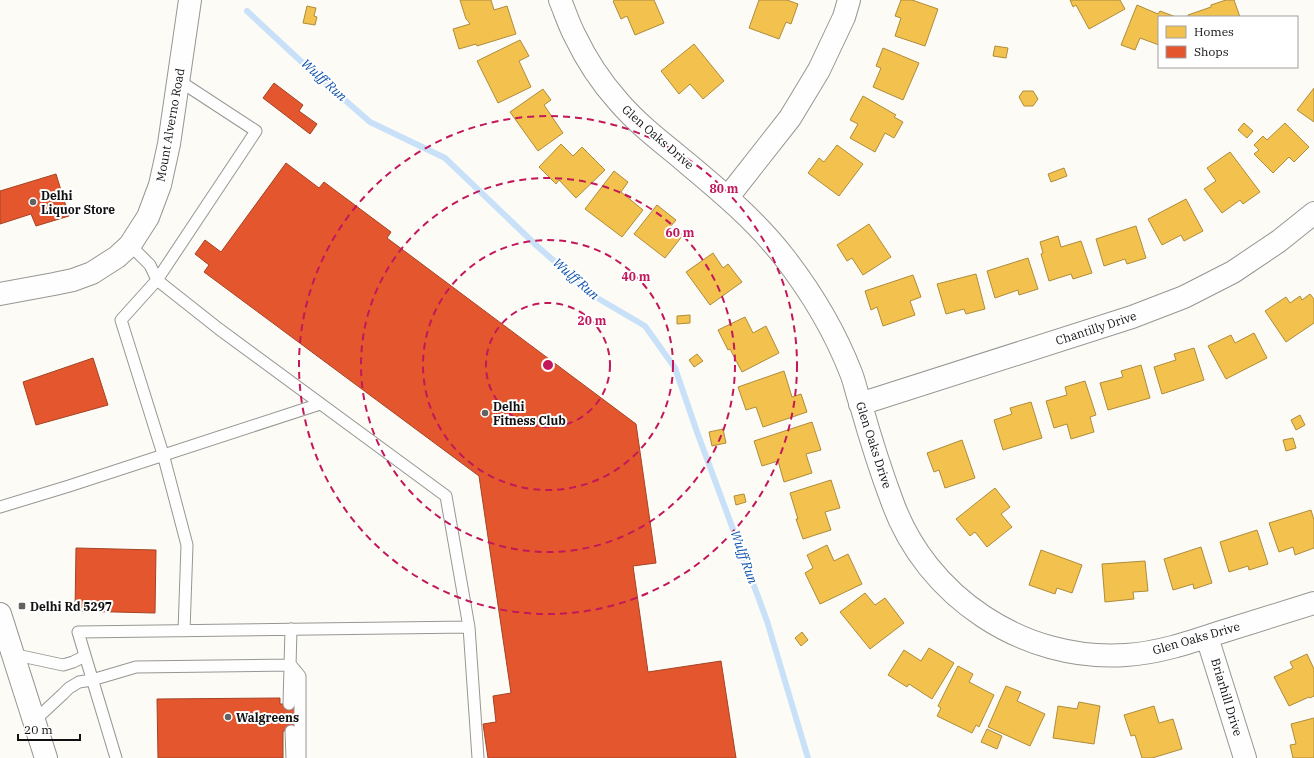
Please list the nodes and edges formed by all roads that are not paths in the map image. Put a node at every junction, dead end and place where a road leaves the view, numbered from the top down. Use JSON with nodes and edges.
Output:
{"nodes":[{"id":1,"x":190,"y":0,"type":"edge"},
{"id":2,"x":560,"y":0,"type":"edge"},
{"id":3,"x":849,"y":0,"type":"edge"},
{"id":4,"x":178,"y":80,"type":"junction"},
{"id":5,"x":728,"y":197,"type":"junction"},
{"id":6,"x":1314,"y":213,"type":"edge"},
{"id":7,"x":130,"y":244,"type":"junction"},
{"id":8,"x":157,"y":280,"type":"junction"},
{"id":9,"x":0,"y":294,"type":"edge"},
{"id":10,"x":320,"y":404,"type":"junction"},
{"id":11,"x":860,"y":404,"type":"junction"},
{"id":12,"x":163,"y":454,"type":"junction"},
{"id":13,"x":0,"y":507,"type":"edge"},
{"id":14,"x":1314,"y":602,"type":"edge"},
{"id":15,"x":0,"y":614,"type":"edge"},
{"id":16,"x":469,"y":627,"type":"junction"},
{"id":17,"x":291,"y":629,"type":"junction"},
{"id":18,"x":184,"y":631,"type":"junction"},
{"id":19,"x":1207,"y":637,"type":"junction"},
{"id":20,"x":6,"y":654,"type":"edge"},
{"id":21,"x":85,"y":656,"type":"junction"},
{"id":22,"x":291,"y":665,"type":"junction"},
{"id":23,"x":92,"y":680,"type":"junction"},
{"id":24,"x":289,"y":704,"type":"dead end"},
{"id":25,"x":34,"y":721,"type":"junction"},
{"id":26,"x":291,"y":731,"type":"dead end"},
{"id":27,"x":46,"y":758,"type":"edge"},
{"id":28,"x":116,"y":758,"type":"edge"},
{"id":29,"x":292,"y":758,"type":"edge"},
{"id":30,"x":300,"y":758,"type":"edge"},
{"id":31,"x":478,"y":758,"type":"edge"},
{"id":32,"x":1245,"y":758,"type":"edge"}],
"edges":[{"from":1,"to":4,"type":"street","name":"Mount Alverno Road"},
{"from":2,"to":5,"type":"street","name":"Glen Oaks Drive"},
{"from":3,"to":5,"type":"street"},
{"from":4,"to":7,"type":"street","name":"Mount Alverno Road"},
{"from":4,"to":8,"type":"lane"},
{"from":5,"to":11,"type":"street","name":"Glen Oaks Drive"},
{"from":6,"to":11,"type":"street","name":"Chantilly Drive"},
{"from":7,"to":8,"type":"lane"},
{"from":7,"to":9,"type":"street","name":"Mount Alverno Road"},
{"from":8,"to":10,"type":"lane"},
{"from":8,"to":12,"type":"lane"},
{"from":10,"to":12,"type":"lane"},
{"from":10,"to":16,"type":"lane"},
{"from":11,"to":19,"type":"street","name":"Glen Oaks Drive"},
{"from":12,"to":13,"type":"lane"},
{"from":12,"to":18,"type":"lane"},
{"from":14,"to":19,"type":"street","name":"Glen Oaks Drive"},
{"from":15,"to":20,"type":"street"},
{"from":16,"to":17,"type":"lane"},
{"from":16,"to":31,"type":"lane"},
{"from":17,"to":18,"type":"lane"},
{"from":17,"to":22,"type":"lane"},
{"from":18,"to":21,"type":"lane"},
{"from":19,"to":32,"type":"street","name":"Briarhill Drive"},
{"from":20,"to":21,"type":"lane"},
{"from":20,"to":25,"type":"street"},
{"from":21,"to":23,"type":"lane"},
{"from":22,"to":23,"type":"lane"},
{"from":22,"to":24,"type":"lane"},
{"from":22,"to":30,"type":"lane"},
{"from":23,"to":25,"type":"lane"},
{"from":23,"to":28,"type":"lane"},
{"from":25,"to":27,"type":"street"},
{"from":26,"to":29,"type":"lane"}]}
